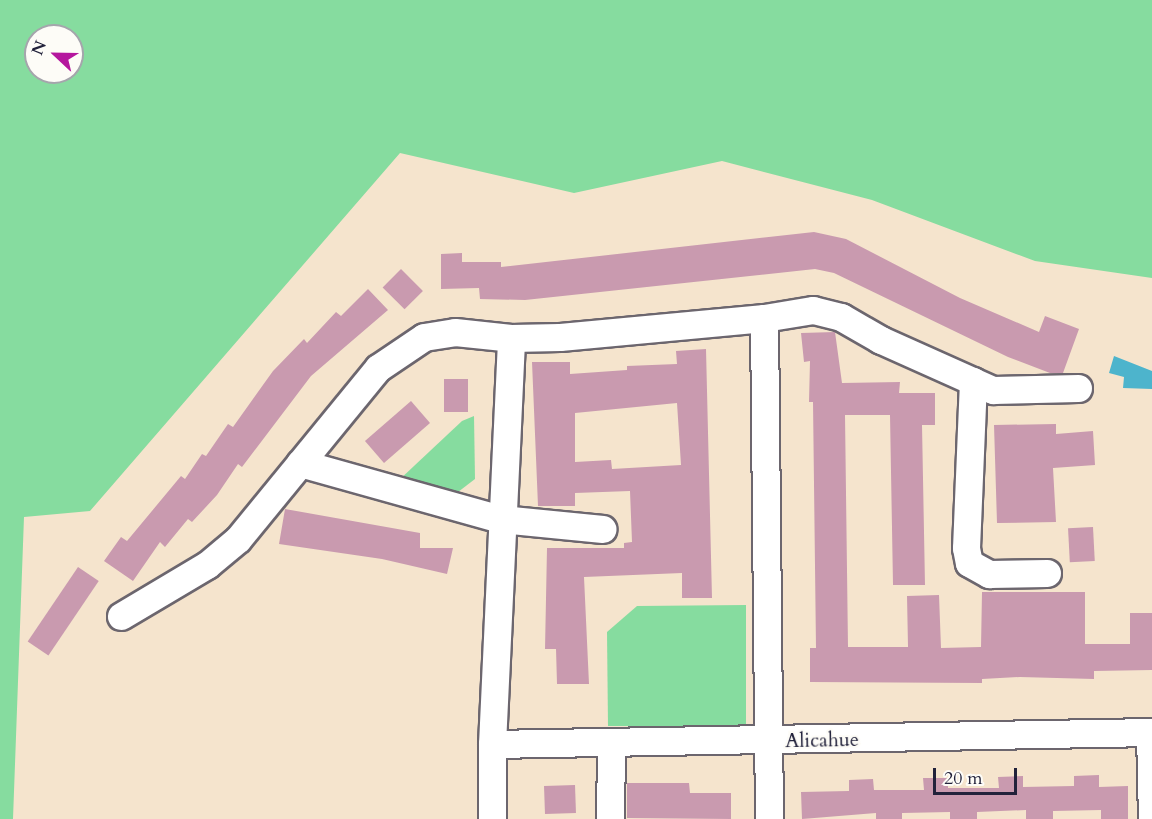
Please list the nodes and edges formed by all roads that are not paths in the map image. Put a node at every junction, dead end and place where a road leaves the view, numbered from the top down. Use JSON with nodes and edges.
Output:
{"nodes":[{"id":1,"x":764,"y":318,"type":"junction"},
{"id":2,"x":511,"y":338,"type":"junction"},
{"id":3,"x":973,"y":381,"type":"junction"},
{"id":4,"x":1078,"y":388,"type":"dead end"},
{"id":5,"x":300,"y":463,"type":"junction"},
{"id":6,"x":501,"y":519,"type":"junction"},
{"id":7,"x":603,"y":529,"type":"dead end"},
{"id":8,"x":1047,"y":573,"type":"dead end"},
{"id":9,"x":121,"y":616,"type":"dead end"},
{"id":10,"x":1151,"y":732,"type":"edge"},
{"id":11,"x":766,"y":741,"type":"junction"},
{"id":12,"x":611,"y":743,"type":"junction"},
{"id":13,"x":492,"y":744,"type":"junction"},
{"id":14,"x":492,"y":819,"type":"edge"},
{"id":15,"x":610,"y":819,"type":"edge"},
{"id":16,"x":769,"y":819,"type":"edge"},
{"id":17,"x":1152,"y":819,"type":"edge"}],
"edges":[{"from":1,"to":2,"type":"street"},
{"from":1,"to":3,"type":"street"},
{"from":1,"to":11,"type":"street"},
{"from":2,"to":5,"type":"street"},
{"from":2,"to":6,"type":"street"},
{"from":3,"to":4,"type":"street"},
{"from":3,"to":8,"type":"street"},
{"from":5,"to":6,"type":"street"},
{"from":5,"to":9,"type":"street"},
{"from":6,"to":7,"type":"street"},
{"from":6,"to":13,"type":"street"},
{"from":10,"to":11,"type":"street","name":"Alicahue"},
{"from":10,"to":17,"type":"street"},
{"from":11,"to":12,"type":"street","name":"Alicahue"},
{"from":11,"to":16,"type":"street"},
{"from":12,"to":13,"type":"street","name":"Alicahue"},
{"from":12,"to":15,"type":"street"},
{"from":13,"to":14,"type":"street"}]}
